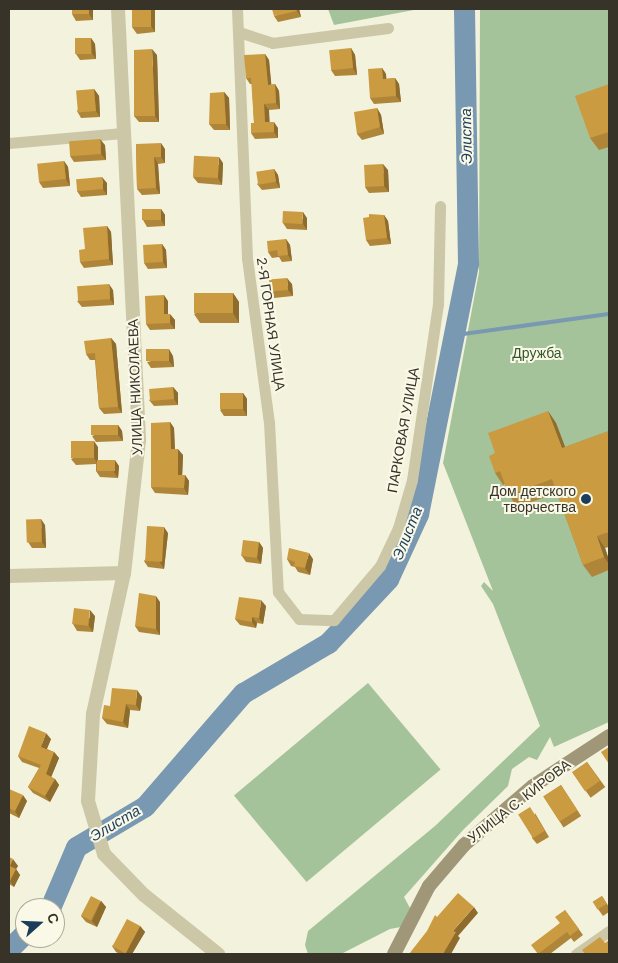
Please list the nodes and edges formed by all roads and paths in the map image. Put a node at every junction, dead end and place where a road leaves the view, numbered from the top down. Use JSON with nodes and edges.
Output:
{"nodes":[{"id":1,"x":118,"y":9,"type":"edge"},
{"id":2,"x":237,"y":9,"type":"edge"},
{"id":3,"x":388,"y":28,"type":"dead end"},
{"id":4,"x":239,"y":32,"type":"junction"},
{"id":5,"x":123,"y":133,"type":"junction"},
{"id":6,"x":9,"y":144,"type":"edge"},
{"id":7,"x":440,"y":206,"type":"dead end"},
{"id":8,"x":124,"y":573,"type":"junction"},
{"id":9,"x":9,"y":576,"type":"edge"},
{"id":10,"x":316,"y":622,"type":"joint"},
{"id":11,"x":609,"y":736,"type":"edge"},
{"id":12,"x":609,"y":931,"type":"edge"},
{"id":13,"x":218,"y":954,"type":"edge"},
{"id":14,"x":394,"y":954,"type":"edge"},
{"id":15,"x":576,"y":954,"type":"edge"}],
"edges":[{"from":1,"to":5,"type":"street","name":"УЛИЦА НИКОЛАЕВА"},
{"from":2,"to":4,"type":"street","name":"2-Я ГОРНАЯ УЛИЦА"},
{"from":3,"to":4,"type":"street"},
{"from":4,"to":10,"type":"street","name":"2-Я ГОРНАЯ УЛИЦА"},
{"from":5,"to":6,"type":"street"},
{"from":5,"to":8,"type":"street","name":"УЛИЦА НИКОЛАЕВА"},
{"from":7,"to":10,"type":"street","name":"ПАРКОВАЯ УЛИЦА"},
{"from":8,"to":9,"type":"street"},
{"from":8,"to":13,"type":"street","name":"УЛИЦА НИКОЛАЕВА"},
{"from":11,"to":14,"type":"main road","name":"УЛИЦА С. КИРОВА"},
{"from":12,"to":15,"type":"street"}]}
